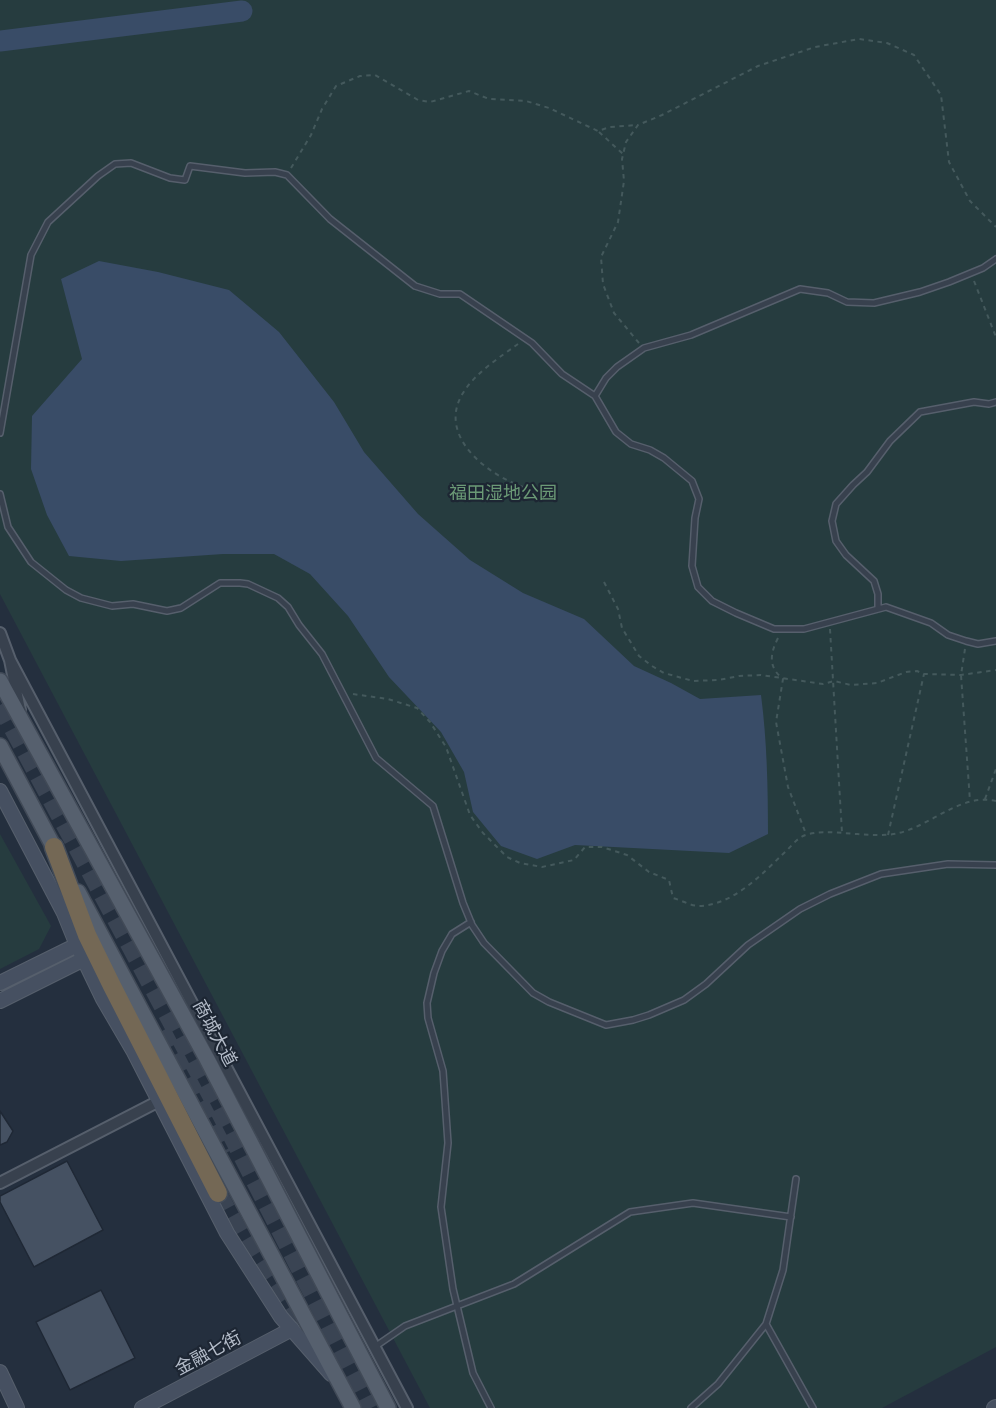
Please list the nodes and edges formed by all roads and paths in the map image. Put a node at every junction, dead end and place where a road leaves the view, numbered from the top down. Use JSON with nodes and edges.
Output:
{"nodes":[{"id":1,"x":638,"y":125,"type":"junction"},
{"id":2,"x":598,"y":131,"type":"junction"},
{"id":3,"x":623,"y":154,"type":"junction"},
{"id":4,"x":287,"y":175,"type":"junction"},
{"id":5,"x":996,"y":228,"type":"edge"},
{"id":6,"x":996,"y":259,"type":"edge"},
{"id":7,"x":971,"y":273,"type":"junction"},
{"id":8,"x":996,"y":337,"type":"edge"},
{"id":9,"x":525,"y":338,"type":"junction"},
{"id":10,"x":644,"y":348,"type":"junction"},
{"id":11,"x":595,"y":396,"type":"junction"},
{"id":12,"x":996,"y":402,"type":"edge"},
{"id":13,"x":0,"y":433,"type":"edge"},
{"id":14,"x":0,"y":494,"type":"edge"},
{"id":15,"x":559,"y":500,"type":"dead end"},
{"id":16,"x":604,"y":582,"type":"dead end"},
{"id":17,"x":878,"y":609,"type":"junction"},
{"id":18,"x":830,"y":622,"type":"junction"},
{"id":19,"x":783,"y":630,"type":"junction"},
{"id":20,"x":0,"y":633,"type":"edge"},
{"id":21,"x":966,"y":641,"type":"junction"},
{"id":22,"x":996,"y":641,"type":"edge"},
{"id":23,"x":10,"y":660,"type":"junction"},
{"id":24,"x":996,"y":670,"type":"edge"},
{"id":25,"x":924,"y":674,"type":"junction"},
{"id":26,"x":961,"y":675,"type":"junction"},
{"id":27,"x":783,"y":679,"type":"junction"},
{"id":28,"x":0,"y":681,"type":"edge"},
{"id":29,"x":834,"y":681,"type":"junction"},
{"id":30,"x":342,"y":693,"type":"junction"},
{"id":31,"x":22,"y":723,"type":"junction"},
{"id":32,"x":0,"y":746,"type":"edge"},
{"id":33,"x":996,"y":770,"type":"edge"},
{"id":34,"x":0,"y":791,"type":"edge"},
{"id":35,"x":985,"y":799,"type":"junction"},
{"id":36,"x":970,"y":801,"type":"junction"},
{"id":37,"x":996,"y":801,"type":"edge"},
{"id":38,"x":842,"y":833,"type":"junction"},
{"id":39,"x":806,"y":834,"type":"junction"},
{"id":40,"x":888,"y":835,"type":"junction"},
{"id":41,"x":54,"y":847,"type":"junction"},
{"id":42,"x":996,"y":865,"type":"edge"},
{"id":43,"x":471,"y":922,"type":"junction"},
{"id":44,"x":77,"y":945,"type":"junction"},
{"id":45,"x":84,"y":960,"type":"junction"},
{"id":46,"x":0,"y":983,"type":"edge"},
{"id":47,"x":0,"y":1001,"type":"edge"},
{"id":48,"x":159,"y":1101,"type":"junction"},
{"id":49,"x":796,"y":1179,"type":"dead end"},
{"id":50,"x":0,"y":1183,"type":"edge"},
{"id":51,"x":218,"y":1192,"type":"tunnel mouth"},
{"id":52,"x":791,"y":1217,"type":"junction"},
{"id":53,"x":457,"y":1307,"type":"junction"},
{"id":54,"x":766,"y":1324,"type":"junction"},
{"id":55,"x":292,"y":1329,"type":"junction"},
{"id":56,"x":375,"y":1346,"type":"junction"},
{"id":57,"x":0,"y":1372,"type":"edge"},
{"id":58,"x":341,"y":1386,"type":"junction"},
{"id":59,"x":17,"y":1408,"type":"edge"},
{"id":60,"x":142,"y":1408,"type":"edge"},
{"id":61,"x":353,"y":1408,"type":"edge"},
{"id":62,"x":388,"y":1408,"type":"edge"},
{"id":63,"x":407,"y":1408,"type":"edge"},
{"id":64,"x":491,"y":1408,"type":"edge"},
{"id":65,"x":691,"y":1408,"type":"edge"},
{"id":66,"x":813,"y":1408,"type":"edge"}],
"edges":[{"from":1,"to":2,"type":"path"},
{"from":1,"to":3,"type":"path"},
{"from":1,"to":5,"type":"path"},
{"from":2,"to":3,"type":"path"},
{"from":2,"to":4,"type":"path"},
{"from":3,"to":10,"type":"path"},
{"from":4,"to":9,"type":"lane"},
{"from":4,"to":13,"type":"lane"},
{"from":6,"to":7,"type":"lane"},
{"from":7,"to":8,"type":"path"},
{"from":7,"to":10,"type":"lane"},
{"from":9,"to":11,"type":"lane"},
{"from":9,"to":15,"type":"path"},
{"from":10,"to":11,"type":"lane"},
{"from":11,"to":19,"type":"lane"},
{"from":12,"to":17,"type":"lane"},
{"from":14,"to":30,"type":"lane"},
{"from":16,"to":27,"type":"path"},
{"from":17,"to":18,"type":"lane"},
{"from":17,"to":21,"type":"lane"},
{"from":18,"to":19,"type":"lane"},
{"from":18,"to":29,"type":"path"},
{"from":19,"to":27,"type":"path"},
{"from":20,"to":23,"type":"street"},
{"from":21,"to":22,"type":"lane"},
{"from":21,"to":26,"type":"path"},
{"from":23,"to":31,"type":"street"},
{"from":23,"to":56,"type":"street"},
{"from":24,"to":26,"type":"path"},
{"from":25,"to":26,"type":"path"},
{"from":25,"to":29,"type":"path"},
{"from":25,"to":40,"type":"path"},
{"from":26,"to":36,"type":"path"},
{"from":27,"to":29,"type":"path"},
{"from":27,"to":39,"type":"path"},
{"from":28,"to":31,"type":"main road","name":"商城大道"},
{"from":29,"to":38,"type":"path"},
{"from":30,"to":39,"type":"path"},
{"from":30,"to":43,"type":"lane"},
{"from":31,"to":62,"type":"main road","name":"商城大道"},
{"from":32,"to":41,"type":"main road"},
{"from":33,"to":35,"type":"path"},
{"from":34,"to":44,"type":"street"},
{"from":35,"to":36,"type":"path"},
{"from":35,"to":37,"type":"path"},
{"from":36,"to":40,"type":"path"},
{"from":38,"to":39,"type":"path"},
{"from":38,"to":40,"type":"path"},
{"from":41,"to":51,"type":"highway"},
{"from":41,"to":58,"type":"main road"},
{"from":42,"to":43,"type":"lane"},
{"from":43,"to":53,"type":"lane"},
{"from":44,"to":45,"type":"street"},
{"from":44,"to":46,"type":"street"},
{"from":45,"to":47,"type":"street"},
{"from":45,"to":48,"type":"street"},
{"from":48,"to":50,"type":"street"},
{"from":48,"to":55,"type":"street"},
{"from":49,"to":52,"type":"lane"},
{"from":52,"to":53,"type":"lane"},
{"from":52,"to":54,"type":"lane"},
{"from":53,"to":56,"type":"lane"},
{"from":53,"to":64,"type":"lane"},
{"from":54,"to":65,"type":"lane"},
{"from":54,"to":66,"type":"lane"},
{"from":55,"to":58,"type":"street"},
{"from":55,"to":60,"type":"street","name":"金融七街"},
{"from":56,"to":63,"type":"street"},
{"from":57,"to":59,"type":"street"},
{"from":58,"to":61,"type":"main road"}]}
